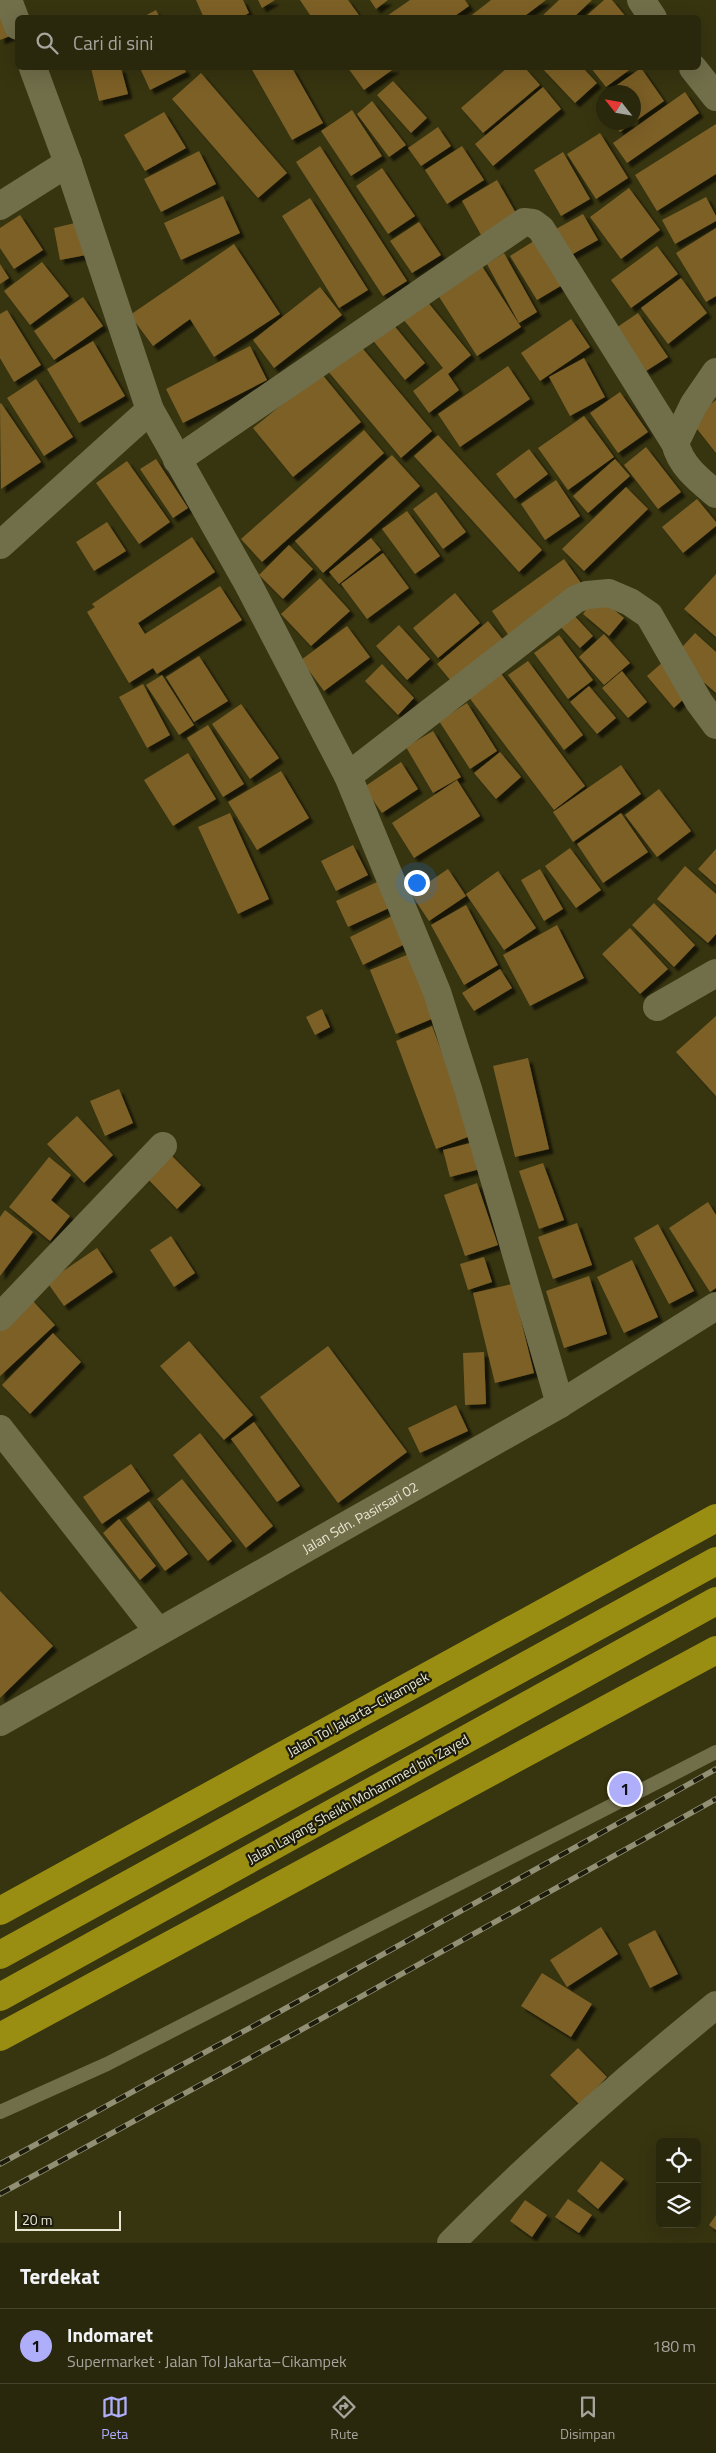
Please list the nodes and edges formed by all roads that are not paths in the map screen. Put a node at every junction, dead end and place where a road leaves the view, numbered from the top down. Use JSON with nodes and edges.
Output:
{"nodes":[{"id":1,"x":641,"y":0,"type":"edge"},
{"id":2,"x":651,"y":15,"type":"edge"},
{"id":3,"x":34,"y":70,"type":"edge"},
{"id":4,"x":695,"y":70,"type":"edge"},
{"id":5,"x":716,"y":96,"type":"edge"},
{"id":6,"x":68,"y":163,"type":"junction"},
{"id":7,"x":0,"y":206,"type":"edge"},
{"id":8,"x":716,"y":372,"type":"edge"},
{"id":9,"x":150,"y":410,"type":"junction"},
{"id":10,"x":675,"y":443,"type":"junction"},
{"id":11,"x":176,"y":460,"type":"junction"},
{"id":12,"x":716,"y":494,"type":"edge"},
{"id":13,"x":0,"y":545,"type":"edge"},
{"id":14,"x":716,"y":725,"type":"edge"},
{"id":15,"x":348,"y":776,"type":"junction"},
{"id":16,"x":716,"y":973,"type":"edge"},
{"id":17,"x":657,"y":1007,"type":"dead end"},
{"id":18,"x":163,"y":1146,"type":"dead end"},
{"id":19,"x":716,"y":1306,"type":"edge"},
{"id":20,"x":0,"y":1316,"type":"edge"},
{"id":21,"x":560,"y":1404,"type":"junction"},
{"id":22,"x":0,"y":1428,"type":"edge"},
{"id":23,"x":716,"y":1518,"type":"edge"},
{"id":24,"x":716,"y":1560,"type":"edge"},
{"id":25,"x":716,"y":1601,"type":"edge"},
{"id":26,"x":158,"y":1630,"type":"junction"},
{"id":27,"x":716,"y":1650,"type":"edge"},
{"id":28,"x":0,"y":1722,"type":"edge"},
{"id":29,"x":716,"y":1752,"type":"edge"},
{"id":30,"x":0,"y":1911,"type":"edge"},
{"id":31,"x":0,"y":1955,"type":"edge"},
{"id":32,"x":0,"y":1997,"type":"edge"},
{"id":33,"x":716,"y":2005,"type":"edge"},
{"id":34,"x":0,"y":2037,"type":"edge"},
{"id":35,"x":0,"y":2112,"type":"edge"},
{"id":36,"x":451,"y":2243,"type":"edge"}],
"edges":[{"from":1,"to":2,"type":"street"},
{"from":3,"to":6,"type":"street"},
{"from":4,"to":5,"type":"street"},
{"from":6,"to":7,"type":"street"},
{"from":6,"to":9,"type":"street"},
{"from":8,"to":10,"type":"street"},
{"from":9,"to":11,"type":"street"},
{"from":9,"to":13,"type":"street"},
{"from":10,"to":11,"type":"street"},
{"from":10,"to":12,"type":"street"},
{"from":11,"to":15,"type":"street"},
{"from":14,"to":15,"type":"street"},
{"from":15,"to":21,"type":"street"},
{"from":16,"to":17,"type":"street"},
{"from":18,"to":20,"type":"street"},
{"from":19,"to":21,"type":"street","name":"Jalan Sdn. Pasirsari 02"},
{"from":21,"to":26,"type":"street","name":"Jalan Sdn. Pasirsari 02"},
{"from":22,"to":26,"type":"street"},
{"from":23,"to":30,"type":"highway","name":"Jalan Tol Jakarta–Cikampek"},
{"from":24,"to":31,"type":"highway"},
{"from":25,"to":32,"type":"highway","name":"Jalan Layang Sheikh Mohammed bin Zayed"},
{"from":26,"to":28,"type":"street","name":"Jalan Sdn. Pasirsari 02"},
{"from":27,"to":34,"type":"highway"},
{"from":29,"to":35,"type":"lane"},
{"from":33,"to":36,"type":"street"}]}
